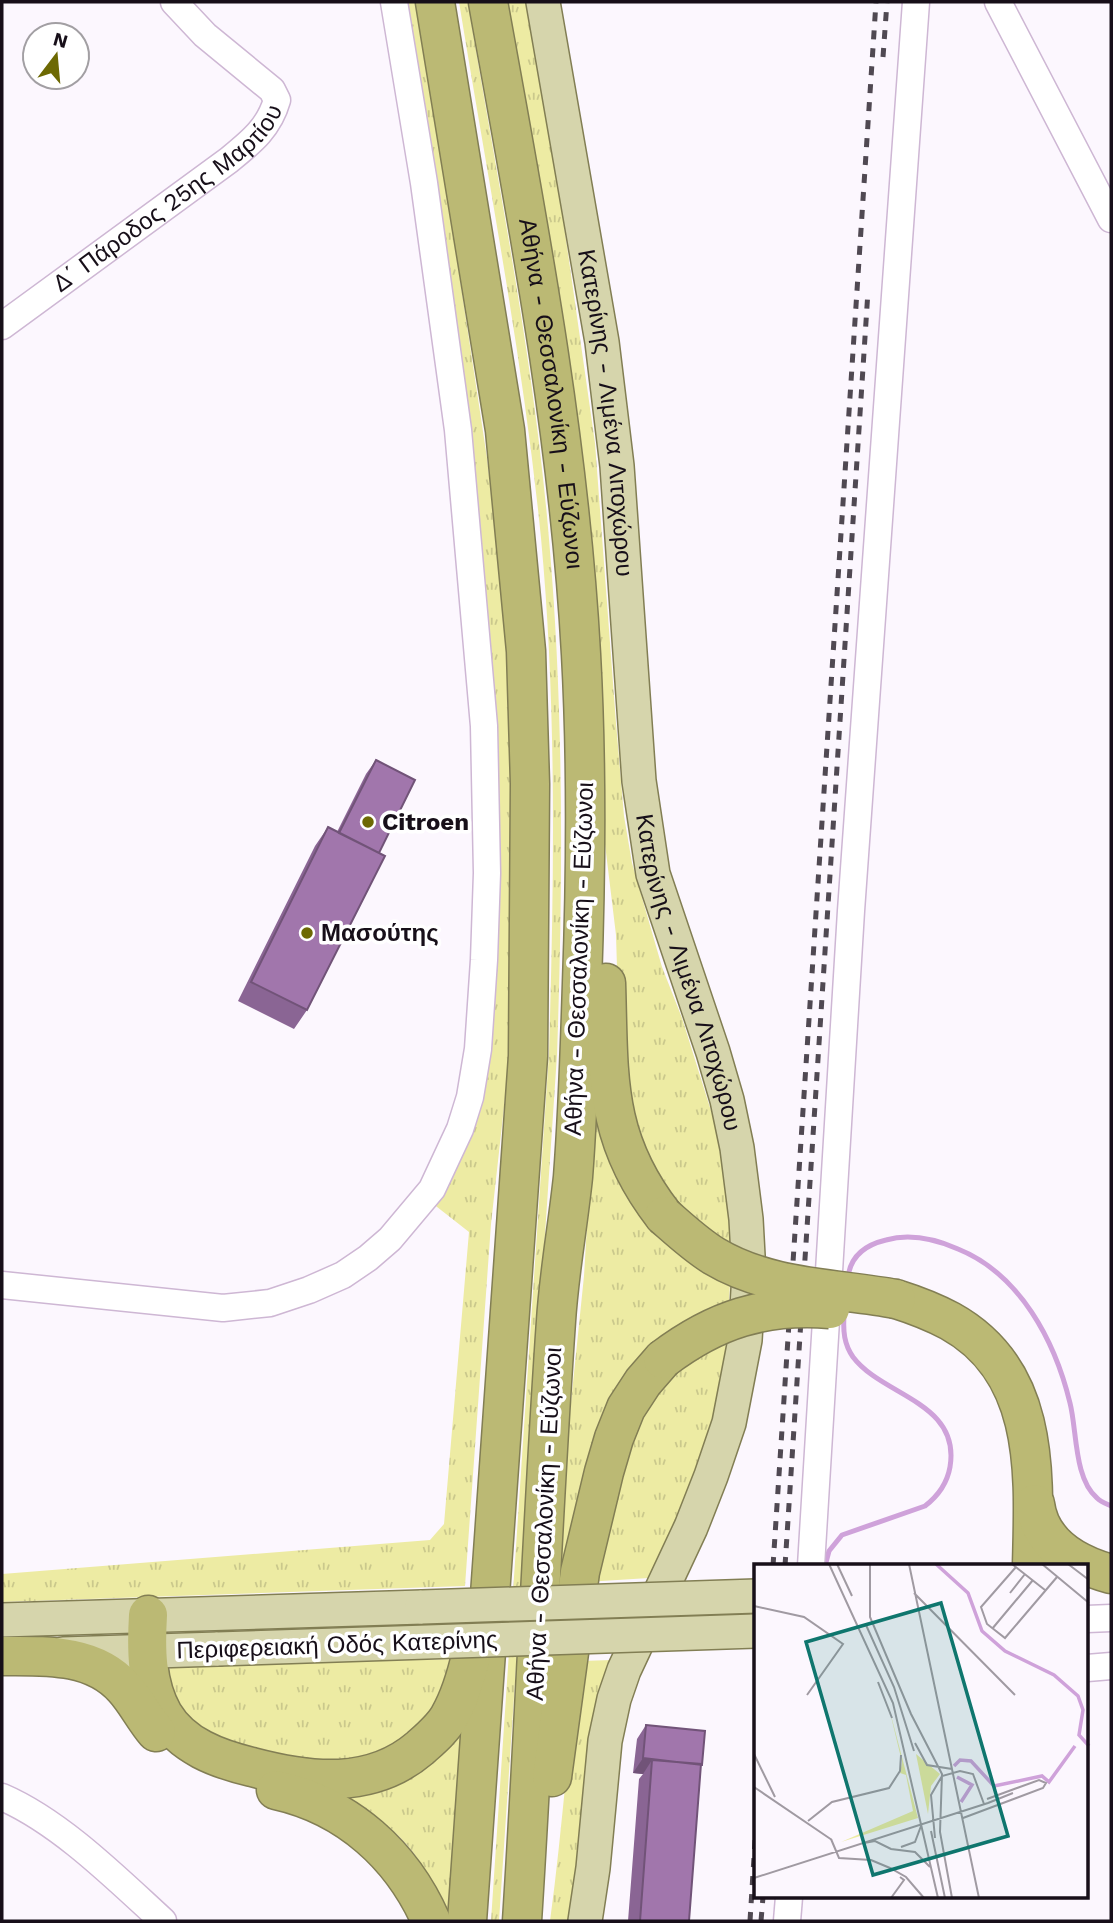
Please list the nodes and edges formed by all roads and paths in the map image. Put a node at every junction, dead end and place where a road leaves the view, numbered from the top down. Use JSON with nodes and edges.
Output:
{"nodes":[{"id":1,"x":174,"y":2,"type":"edge"},
{"id":2,"x":394,"y":2,"type":"edge"},
{"id":3,"x":435,"y":2,"type":"edge"},
{"id":4,"x":488,"y":2,"type":"edge"},
{"id":5,"x":543,"y":2,"type":"edge"},
{"id":6,"x":916,"y":2,"type":"edge"},
{"id":7,"x":998,"y":2,"type":"edge"},
{"id":8,"x":1111,"y":219,"type":"edge"},
{"id":9,"x":2,"y":326,"type":"edge"},
{"id":10,"x":585,"y":782,"type":"junction"},
{"id":11,"x":2,"y":1285,"type":"edge"},
{"id":12,"x":893,"y":1309,"type":"junction"},
{"id":13,"x":1033,"y":1488,"type":"junction"},
{"id":14,"x":811,"y":1564,"type":"edge"},
{"id":15,"x":1007,"y":1564,"type":"edge"},
{"id":16,"x":1032,"y":1564,"type":"edge"},
{"id":17,"x":1083,"y":1564,"type":"edge"},
{"id":18,"x":1088,"y":1566,"type":"edge"},
{"id":19,"x":491,"y":1568,"type":"junction"},
{"id":20,"x":1111,"y":1574,"type":"edge"},
{"id":21,"x":1111,"y":1584,"type":"edge"},
{"id":22,"x":1088,"y":1585,"type":"edge"},
{"id":23,"x":754,"y":1596,"type":"edge"},
{"id":24,"x":1111,"y":1618,"type":"edge"},
{"id":25,"x":1088,"y":1619,"type":"edge"},
{"id":26,"x":2,"y":1620,"type":"edge"},
{"id":27,"x":754,"y":1631,"type":"edge"},
{"id":28,"x":136,"y":1634,"type":"junction"},
{"id":29,"x":2,"y":1656,"type":"edge"},
{"id":30,"x":1111,"y":1666,"type":"edge"},
{"id":31,"x":1088,"y":1668,"type":"edge"},
{"id":32,"x":137,"y":1707,"type":"junction"},
{"id":33,"x":2,"y":1797,"type":"edge"},
{"id":34,"x":789,"y":1898,"type":"edge"},
{"id":35,"x":523,"y":1917,"type":"edge"},
{"id":36,"x":163,"y":1921,"type":"edge"},
{"id":37,"x":431,"y":1921,"type":"edge"},
{"id":38,"x":467,"y":1921,"type":"edge"},
{"id":39,"x":585,"y":1921,"type":"edge"},
{"id":40,"x":787,"y":1921,"type":"edge"}],
"edges":[{"from":1,"to":9,"type":"street","name":"Δ΄ Πάροδος 25ης Μαρτίου"},
{"from":2,"to":11,"type":"street"},
{"from":3,"to":19,"type":"highway","name":"Αθήνα - Θεσσαλονίκη - Εύζωνοι"},
{"from":4,"to":10,"type":"highway","name":"Αθήνα - Θεσσαλονίκη - Εύζωνοι"},
{"from":5,"to":39,"type":"main road","name":"Κατερίνης - Λιμένα Λιτοχώρου"},
{"from":6,"to":14,"type":"street"},
{"from":7,"to":8,"type":"street"},
{"from":10,"to":12,"type":"highway","bridge":true},
{"from":10,"to":35,"type":"highway","name":"Αθήνα - Θεσσαλονίκη - Εύζωνοι"},
{"from":12,"to":13,"type":"highway"},
{"from":12,"to":15,"type":"highway"},
{"from":12,"to":35,"type":"highway","bridge":true},
{"from":13,"to":16,"type":"highway"},
{"from":13,"to":17,"type":"highway"},
{"from":18,"to":20,"type":"highway"},
{"from":19,"to":28,"type":"highway"},
{"from":19,"to":38,"type":"highway","name":"Αθήνα - Θεσσαλονίκη - Εύζωνοι"},
{"from":21,"to":22,"type":"street"},
{"from":23,"to":28,"type":"main road","name":"Περιφερειακή Οδός Κατερίνης","bridge":true},
{"from":24,"to":25,"type":"street"},
{"from":26,"to":28,"type":"main road","name":"Περιφερειακή Οδός Κατερίνης"},
{"from":27,"to":28,"type":"main road","name":"Περιφερειακή Οδός Κατερίνης","bridge":true},
{"from":28,"to":29,"type":"main road","name":"Περιφερειακή Οδός Κατερίνης"},
{"from":28,"to":32,"type":"highway"},
{"from":29,"to":32,"type":"highway"},
{"from":30,"to":31,"type":"street"},
{"from":32,"to":37,"type":"highway"},
{"from":33,"to":36,"type":"street"},
{"from":34,"to":40,"type":"street"}]}
